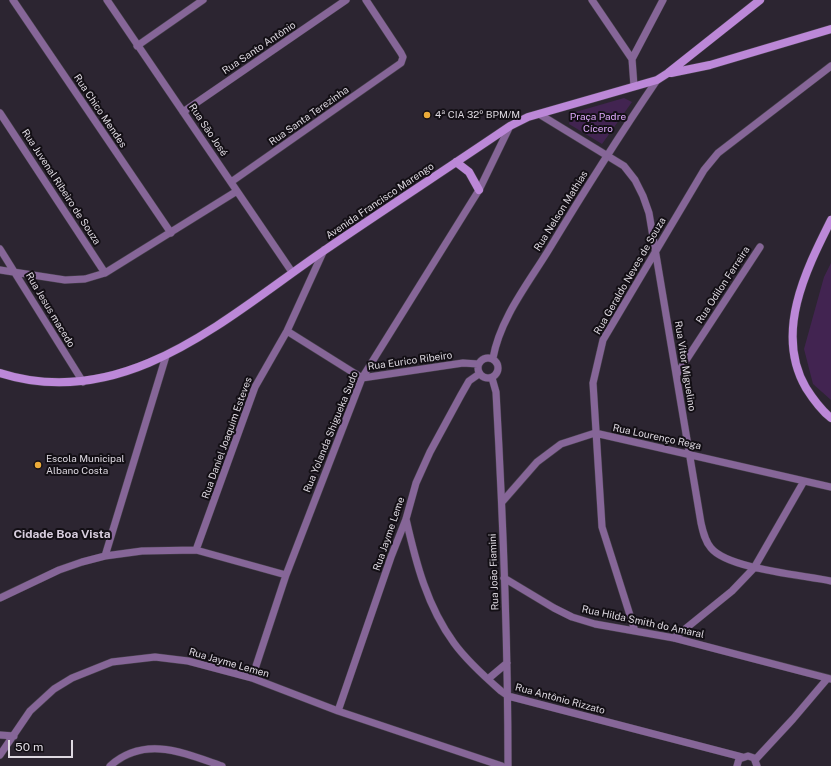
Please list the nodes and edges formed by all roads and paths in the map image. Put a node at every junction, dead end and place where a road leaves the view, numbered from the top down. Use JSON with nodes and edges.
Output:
{"nodes":[{"id":1,"x":13,"y":0,"type":"edge"},
{"id":2,"x":107,"y":0,"type":"edge"},
{"id":3,"x":203,"y":0,"type":"edge"},
{"id":4,"x":346,"y":0,"type":"edge"},
{"id":5,"x":366,"y":0,"type":"edge"},
{"id":6,"x":592,"y":0,"type":"edge"},
{"id":7,"x":664,"y":0,"type":"edge"},
{"id":8,"x":760,"y":0,"type":"edge"},
{"id":9,"x":831,"y":30,"type":"edge"},
{"id":10,"x":137,"y":46,"type":"junction"},
{"id":11,"x":632,"y":59,"type":"junction"},
{"id":12,"x":831,"y":66,"type":"edge"},
{"id":13,"x":668,"y":73,"type":"junction"},
{"id":14,"x":657,"y":80,"type":"junction"},
{"id":15,"x":634,"y":86,"type":"junction"},
{"id":16,"x":183,"y":112,"type":"junction"},
{"id":17,"x":0,"y":113,"type":"edge"},
{"id":18,"x":540,"y":114,"type":"junction"},
{"id":19,"x":510,"y":126,"type":"junction"},
{"id":20,"x":607,"y":155,"type":"junction"},
{"id":21,"x":456,"y":162,"type":"junction"},
{"id":22,"x":231,"y":182,"type":"junction"},
{"id":23,"x":479,"y":190,"type":"junction"},
{"id":24,"x":237,"y":191,"type":"junction"},
{"id":25,"x":831,"y":220,"type":"edge"},
{"id":26,"x":171,"y":233,"type":"junction"},
{"id":27,"x":760,"y":247,"type":"dead end"},
{"id":28,"x":0,"y":249,"type":"edge"},
{"id":29,"x":325,"y":250,"type":"junction"},
{"id":30,"x":656,"y":252,"type":"junction"},
{"id":31,"x":0,"y":270,"type":"edge"},
{"id":32,"x":16,"y":272,"type":"junction"},
{"id":33,"x":105,"y":272,"type":"junction"},
{"id":34,"x":292,"y":272,"type":"junction"},
{"id":35,"x":287,"y":331,"type":"junction"},
{"id":36,"x":166,"y":356,"type":"junction"},
{"id":37,"x":493,"y":358,"type":"junction"},
{"id":38,"x":478,"y":364,"type":"junction"},
{"id":39,"x":0,"y":373,"type":"edge"},
{"id":40,"x":479,"y":374,"type":"junction"},
{"id":41,"x":676,"y":374,"type":"junction"},
{"id":42,"x":362,"y":378,"type":"junction"},
{"id":43,"x":492,"y":378,"type":"junction"},
{"id":44,"x":83,"y":382,"type":"junction"},
{"id":45,"x":831,"y":418,"type":"edge"},
{"id":46,"x":595,"y":433,"type":"junction"},
{"id":47,"x":688,"y":453,"type":"junction"},
{"id":48,"x":804,"y":481,"type":"junction"},
{"id":49,"x":831,"y":487,"type":"edge"},
{"id":50,"x":502,"y":502,"type":"junction"},
{"id":51,"x":406,"y":519,"type":"junction"},
{"id":52,"x":196,"y":550,"type":"junction"},
{"id":53,"x":105,"y":556,"type":"junction"},
{"id":54,"x":754,"y":568,"type":"junction"},
{"id":55,"x":286,"y":575,"type":"junction"},
{"id":56,"x":504,"y":578,"type":"junction"},
{"id":57,"x":831,"y":581,"type":"edge"},
{"id":58,"x":0,"y":598,"type":"edge"},
{"id":59,"x":635,"y":631,"type":"junction"},
{"id":60,"x":674,"y":638,"type":"junction"},
{"id":61,"x":507,"y":663,"type":"junction"},
{"id":62,"x":252,"y":678,"type":"junction"},
{"id":63,"x":829,"y":679,"type":"edge"},
{"id":64,"x":488,"y":680,"type":"junction"},
{"id":65,"x":508,"y":696,"type":"junction"},
{"id":66,"x":338,"y":711,"type":"junction"},
{"id":67,"x":0,"y":735,"type":"edge"},
{"id":68,"x":14,"y":736,"type":"junction"},
{"id":69,"x":0,"y":755,"type":"edge"},
{"id":70,"x":742,"y":757,"type":"junction"},
{"id":71,"x":756,"y":763,"type":"edge"},
{"id":72,"x":110,"y":766,"type":"edge"},
{"id":73,"x":222,"y":766,"type":"edge"},
{"id":74,"x":502,"y":766,"type":"edge"},
{"id":75,"x":508,"y":766,"type":"edge"},
{"id":76,"x":737,"y":766,"type":"edge"}],
"edges":[{"from":1,"to":26,"type":"street","name":"Rua Chico Mendes"},
{"from":2,"to":10,"type":"street","name":"Rua São José"},
{"from":3,"to":10,"type":"street"},
{"from":4,"to":16,"type":"street","name":"Rua Santo Antônio"},
{"from":5,"to":22,"type":"street","name":"Rua Santa Terezinha"},
{"from":6,"to":11,"type":"street"},
{"from":7,"to":11,"type":"street"},
{"from":8,"to":13,"type":"main road","name":"Avenida Francisco Marengo"},
{"from":9,"to":13,"type":"main road"},
{"from":10,"to":16,"type":"street","name":"Rua São José"},
{"from":11,"to":15,"type":"street"},
{"from":12,"to":30,"type":"street","name":"Rua Geraldo Neves de Souza"},
{"from":13,"to":14,"type":"main road","name":"Avenida Francisco Marengo"},
{"from":14,"to":15,"type":"main road","name":"Avenida Francisco Marengo"},
{"from":14,"to":20,"type":"street","name":"Rua Nelson Mathias"},
{"from":15,"to":18,"type":"main road","name":"Avenida Francisco Marengo"},
{"from":16,"to":22,"type":"street","name":"Rua São José"},
{"from":17,"to":33,"type":"street","name":"Rua Juvenal Ribeiro de Souza"},
{"from":18,"to":19,"type":"main road","name":"Avenida Francisco Marengo"},
{"from":18,"to":20,"type":"street","name":"Rua Vitor Miguelino"},
{"from":19,"to":21,"type":"main road","name":"Avenida Francisco Marengo"},
{"from":19,"to":23,"type":"street","name":"Rua Yolanda Shigueka Sudo"},
{"from":20,"to":30,"type":"street","name":"Rua Vitor Miguelino"},
{"from":20,"to":37,"type":"street","name":"Rua Nelson Mathias"},
{"from":21,"to":23,"type":"main road"},
{"from":21,"to":29,"type":"main road","name":"Avenida Francisco Marengo"},
{"from":22,"to":24,"type":"street","name":"Rua São José"},
{"from":23,"to":42,"type":"street","name":"Rua Yolanda Shigueka Sudo"},
{"from":24,"to":26,"type":"street"},
{"from":24,"to":34,"type":"street","name":"Rua São José"},
{"from":25,"to":45,"type":"main road"},
{"from":26,"to":33,"type":"street"},
{"from":27,"to":41,"type":"street","name":"Rua Odilon Ferreira"},
{"from":28,"to":32,"type":"street","name":"Rua Jesus macedo"},
{"from":29,"to":34,"type":"main road","name":"Avenida Francisco Marengo"},
{"from":29,"to":35,"type":"street","name":"Rua Daniel Joaquim Esteves"},
{"from":30,"to":41,"type":"street","name":"Rua Vitor Miguelino"},
{"from":30,"to":46,"type":"street","name":"Rua Geraldo Neves de Souza"},
{"from":31,"to":32,"type":"street"},
{"from":32,"to":33,"type":"street"},
{"from":32,"to":44,"type":"street","name":"Rua Jesus macedo"},
{"from":34,"to":36,"type":"main road","name":"Avenida Francisco Marengo"},
{"from":35,"to":42,"type":"street","name":"Rua Eurico Ribeiro"},
{"from":35,"to":52,"type":"street","name":"Rua Daniel Joaquim Esteves"},
{"from":36,"to":44,"type":"main road","name":"Avenida Francisco Marengo"},
{"from":36,"to":53,"type":"street"},
{"from":37,"to":38,"type":"street"},
{"from":37,"to":43,"type":"street"},
{"from":38,"to":40,"type":"street"},
{"from":38,"to":42,"type":"street","name":"Rua Eurico Ribeiro"},
{"from":39,"to":44,"type":"main road","name":"Avenida Francisco Marengo"},
{"from":40,"to":43,"type":"street"},
{"from":40,"to":51,"type":"street","name":"Rua Jayme Leme"},
{"from":41,"to":47,"type":"street","name":"Rua Vitor Miguelino"},
{"from":42,"to":55,"type":"street","name":"Rua Yolanda Shigueka Sudo"},
{"from":43,"to":50,"type":"street","name":"Rua João Fiamini"},
{"from":46,"to":47,"type":"street","name":"Rua Lourenço Rega"},
{"from":46,"to":50,"type":"street"},
{"from":46,"to":59,"type":"street","name":"Rua Geraldo Neves de Souza"},
{"from":47,"to":48,"type":"street","name":"Rua Lourenço Rega"},
{"from":47,"to":54,"type":"street","name":"Rua Vitor Miguelino"},
{"from":48,"to":49,"type":"street","name":"Rua Lourenço Rega"},
{"from":48,"to":54,"type":"street"},
{"from":50,"to":56,"type":"street","name":"Rua João Fiamini"},
{"from":51,"to":64,"type":"street","name":"Rua Antônio Rizzato"},
{"from":51,"to":66,"type":"street","name":"Rua Jayme Leme"},
{"from":52,"to":53,"type":"street"},
{"from":52,"to":55,"type":"street"},
{"from":53,"to":58,"type":"street"},
{"from":54,"to":57,"type":"street","name":"Rua Vitor Miguelino"},
{"from":54,"to":60,"type":"street"},
{"from":55,"to":62,"type":"street","name":"Rua Yolanda Shigueka Sudo"},
{"from":56,"to":59,"type":"street","name":"Rua Hilda Smith do Amaral"},
{"from":56,"to":61,"type":"street","name":"Rua João Fiamini"},
{"from":59,"to":60,"type":"street","name":"Rua Hilda Smith do Amaral"},
{"from":60,"to":63,"type":"street","name":"Rua Hilda Smith do Amaral"},
{"from":61,"to":64,"type":"street"},
{"from":61,"to":65,"type":"street","name":"Rua João Fiamini"},
{"from":62,"to":66,"type":"street","name":"Rua Jayme Lemen"},
{"from":62,"to":68,"type":"street","name":"Rua Jayme Lemen"},
{"from":63,"to":71,"type":"street"},
{"from":64,"to":65,"type":"street","name":"Rua Antônio Rizzato"},
{"from":65,"to":70,"type":"street","name":"Rua Antônio Rizzato"},
{"from":65,"to":75,"type":"street","name":"Rua João Fiamini"},
{"from":66,"to":74,"type":"street","name":"Rua Jayme Lemen"},
{"from":67,"to":68,"type":"street"},
{"from":68,"to":69,"type":"street","name":"Rua Jayme Lemen"},
{"from":70,"to":71,"type":"street","name":"Rua Antônio Rizzato"},
{"from":70,"to":76,"type":"street"},
{"from":72,"to":73,"type":"street"}]}
